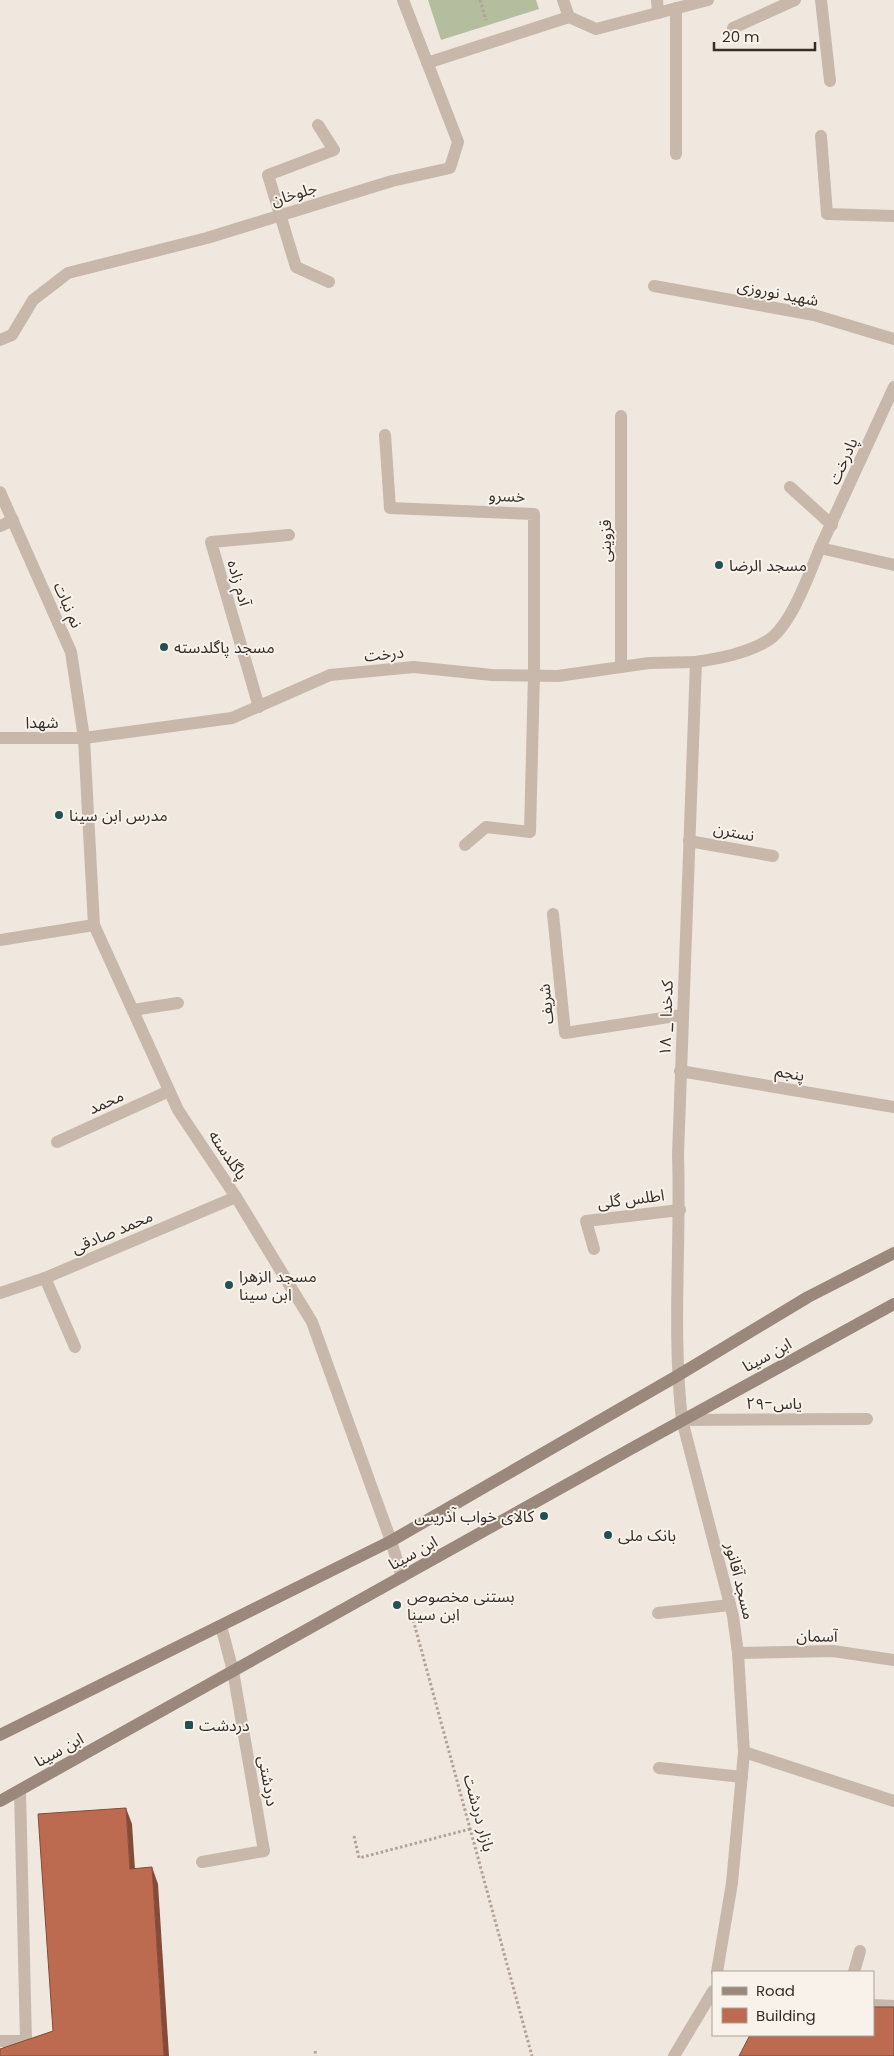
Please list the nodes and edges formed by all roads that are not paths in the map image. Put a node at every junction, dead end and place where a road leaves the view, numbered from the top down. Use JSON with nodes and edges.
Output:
{"nodes":[{"id":1,"x":403,"y":0,"type":"edge"},
{"id":2,"x":562,"y":0,"type":"edge"},
{"id":3,"x":708,"y":0,"type":"edge"},
{"id":4,"x":795,"y":0,"type":"edge"},
{"id":5,"x":821,"y":0,"type":"edge"},
{"id":6,"x":658,"y":6,"type":"edge"},
{"id":7,"x":676,"y":8,"type":"junction"},
{"id":8,"x":569,"y":17,"type":"junction"},
{"id":9,"x":733,"y":28,"type":"dead end"},
{"id":10,"x":427,"y":62,"type":"junction"},
{"id":11,"x":830,"y":81,"type":"dead end"},
{"id":12,"x":318,"y":125,"type":"dead end"},
{"id":13,"x":821,"y":136,"type":"dead end"},
{"id":14,"x":676,"y":154,"type":"dead end"},
{"id":15,"x":281,"y":215,"type":"junction"},
{"id":16,"x":894,"y":216,"type":"edge"},
{"id":17,"x":329,"y":282,"type":"dead end"},
{"id":18,"x":654,"y":286,"type":"dead end"},
{"id":19,"x":894,"y":339,"type":"edge"},
{"id":20,"x":0,"y":340,"type":"edge"},
{"id":21,"x":894,"y":387,"type":"edge"},
{"id":22,"x":621,"y":416,"type":"dead end"},
{"id":23,"x":385,"y":435,"type":"dead end"},
{"id":24,"x":790,"y":487,"type":"dead end"},
{"id":25,"x":0,"y":492,"type":"edge"},
{"id":26,"x":13,"y":520,"type":"junction"},
{"id":27,"x":832,"y":525,"type":"junction"},
{"id":28,"x":0,"y":526,"type":"edge"},
{"id":29,"x":289,"y":535,"type":"dead end"},
{"id":30,"x":820,"y":548,"type":"junction"},
{"id":31,"x":894,"y":565,"type":"edge"},
{"id":32,"x":696,"y":662,"type":"junction"},
{"id":33,"x":621,"y":667,"type":"junction"},
{"id":34,"x":534,"y":675,"type":"junction"},
{"id":35,"x":259,"y":707,"type":"junction"},
{"id":36,"x":0,"y":738,"type":"edge"},
{"id":37,"x":84,"y":738,"type":"junction"},
{"id":38,"x":689,"y":841,"type":"junction"},
{"id":39,"x":465,"y":845,"type":"dead end"},
{"id":40,"x":773,"y":856,"type":"dead end"},
{"id":41,"x":553,"y":914,"type":"dead end"},
{"id":42,"x":94,"y":925,"type":"junction"},
{"id":43,"x":0,"y":940,"type":"edge"},
{"id":44,"x":178,"y":1003,"type":"dead end"},
{"id":45,"x":133,"y":1010,"type":"junction"},
{"id":46,"x":682,"y":1015,"type":"junction"},
{"id":47,"x":680,"y":1071,"type":"junction"},
{"id":48,"x":169,"y":1092,"type":"junction"},
{"id":49,"x":894,"y":1107,"type":"edge"},
{"id":50,"x":57,"y":1142,"type":"dead end"},
{"id":51,"x":236,"y":1197,"type":"junction"},
{"id":52,"x":680,"y":1210,"type":"junction"},
{"id":53,"x":594,"y":1250,"type":"dead end"},
{"id":54,"x":894,"y":1253,"type":"edge"},
{"id":55,"x":45,"y":1278,"type":"junction"},
{"id":56,"x":1,"y":1290,"type":"edge"},
{"id":57,"x":894,"y":1304,"type":"edge"},
{"id":58,"x":75,"y":1347,"type":"dead end"},
{"id":59,"x":677,"y":1376,"type":"junction"},
{"id":60,"x":867,"y":1419,"type":"dead end"},
{"id":61,"x":682,"y":1420,"type":"junction"},
{"id":62,"x":392,"y":1541,"type":"junction"},
{"id":63,"x":402,"y":1577,"type":"junction"},
{"id":64,"x":730,"y":1605,"type":"junction"},
{"id":65,"x":658,"y":1613,"type":"dead end"},
{"id":66,"x":221,"y":1626,"type":"junction"},
{"id":67,"x":738,"y":1653,"type":"junction"},
{"id":68,"x":894,"y":1660,"type":"edge"},
{"id":69,"x":233,"y":1672,"type":"junction"},
{"id":70,"x":0,"y":1735,"type":"edge"},
{"id":71,"x":744,"y":1752,"type":"junction"},
{"id":72,"x":659,"y":1768,"type":"dead end"},
{"id":73,"x":742,"y":1777,"type":"junction"},
{"id":74,"x":20,"y":1790,"type":"junction"},
{"id":75,"x":0,"y":1801,"type":"edge"},
{"id":76,"x":894,"y":1801,"type":"edge"},
{"id":77,"x":202,"y":1862,"type":"dead end"},
{"id":78,"x":860,"y":1951,"type":"dead end"},
{"id":79,"x":717,"y":1971,"type":"edge"},
{"id":80,"x":854,"y":1971,"type":"edge"},
{"id":81,"x":712,"y":1993,"type":"edge"},
{"id":82,"x":874,"y":2005,"type":"edge"},
{"id":83,"x":894,"y":2006,"type":"edge"},
{"id":84,"x":0,"y":2041,"type":"edge"},
{"id":85,"x":674,"y":2056,"type":"edge"}],
"edges":[{"from":1,"to":10,"type":"street","name":"جلوخان"},
{"from":2,"to":8,"type":"street"},
{"from":3,"to":7,"type":"street"},
{"from":4,"to":9,"type":"street"},
{"from":5,"to":11,"type":"street"},
{"from":6,"to":7,"type":"street"},
{"from":6,"to":8,"type":"street"},
{"from":7,"to":14,"type":"street"},
{"from":8,"to":10,"type":"street"},
{"from":10,"to":15,"type":"street","name":"جلوخان"},
{"from":12,"to":15,"type":"street"},
{"from":13,"to":16,"type":"street"},
{"from":15,"to":17,"type":"street"},
{"from":15,"to":20,"type":"street","name":"جلوخان"},
{"from":18,"to":19,"type":"street","name":"شهید نوروزی"},
{"from":21,"to":27,"type":"street","name":"پادرخت"},
{"from":22,"to":33,"type":"street","name":"قزوینی"},
{"from":23,"to":34,"type":"street","name":"خسرو"},
{"from":24,"to":27,"type":"street"},
{"from":25,"to":26,"type":"street","name":"نم نبات"},
{"from":26,"to":28,"type":"street"},
{"from":26,"to":37,"type":"street","name":"نم نبات"},
{"from":27,"to":30,"type":"street","name":"پادرخت"},
{"from":29,"to":35,"type":"street","name":"آدم زاده"},
{"from":30,"to":31,"type":"street"},
{"from":30,"to":32,"type":"street","name":"پادرخت"},
{"from":32,"to":33,"type":"street","name":"درخت"},
{"from":32,"to":38,"type":"street","name":"۱۸ _ کدخدا"},
{"from":33,"to":34,"type":"street","name":"درخت"},
{"from":34,"to":35,"type":"street","name":"درخت"},
{"from":34,"to":39,"type":"street"},
{"from":35,"to":37,"type":"street","name":"درخت"},
{"from":36,"to":37,"type":"street","name":"شهدا"},
{"from":37,"to":42,"type":"street","name":"پاگلدسته"},
{"from":38,"to":40,"type":"street","name":"نسترن"},
{"from":38,"to":46,"type":"street","name":"۱۸ _ کدخدا"},
{"from":41,"to":46,"type":"street","name":"شریف"},
{"from":42,"to":43,"type":"street"},
{"from":42,"to":45,"type":"street","name":"پاگلدسته"},
{"from":44,"to":45,"type":"street"},
{"from":45,"to":48,"type":"street","name":"پاگلدسته"},
{"from":46,"to":47,"type":"street","name":"۱۸ _ کدخدا"},
{"from":47,"to":49,"type":"street","name":"پنجم"},
{"from":47,"to":52,"type":"street","name":"۱۸ _ کدخدا"},
{"from":48,"to":50,"type":"street","name":"محمد"},
{"from":48,"to":51,"type":"street","name":"پاگلدسته"},
{"from":51,"to":55,"type":"street","name":"محمد صادقی"},
{"from":51,"to":62,"type":"street","name":"پاگلدسته"},
{"from":52,"to":53,"type":"street","name":"اطلس گلی"},
{"from":52,"to":59,"type":"street","name":"۱۸ _ کدخدا"},
{"from":54,"to":59,"type":"main road","name":"ابن سینا"},
{"from":55,"to":56,"type":"street","name":"محمد صادقی"},
{"from":55,"to":58,"type":"street"},
{"from":57,"to":61,"type":"main road","name":"ابن سینا"},
{"from":59,"to":61,"type":"street","name":"مسجد آقانور"},
{"from":59,"to":62,"type":"main road","name":"ابن سینا"},
{"from":60,"to":61,"type":"street","name":"۲۹-یاس"},
{"from":61,"to":63,"type":"main road","name":"ابن سینا"},
{"from":61,"to":64,"type":"street","name":"مسجد آقانور"},
{"from":62,"to":63,"type":"street","name":"پاگلدسته"},
{"from":62,"to":66,"type":"main road","name":"ابن سینا"},
{"from":63,"to":69,"type":"main road","name":"ابن سینا"},
{"from":64,"to":65,"type":"street"},
{"from":64,"to":67,"type":"street","name":"مسجد آقانور"},
{"from":66,"to":69,"type":"street","name":"دردشتی"},
{"from":66,"to":70,"type":"main road","name":"ابن سینا"},
{"from":67,"to":68,"type":"street","name":"آسمان"},
{"from":67,"to":71,"type":"street","name":"مسجد آقانور"},
{"from":69,"to":74,"type":"main road","name":"ابن سینا"},
{"from":69,"to":77,"type":"street","name":"دردشتی"},
{"from":71,"to":73,"type":"street","name":"مسجد آقانور"},
{"from":71,"to":76,"type":"street"},
{"from":72,"to":73,"type":"street"},
{"from":73,"to":79,"type":"street","name":"مسجد آقانور"},
{"from":74,"to":75,"type":"main road","name":"ابن سینا"},
{"from":74,"to":84,"type":"street"},
{"from":78,"to":80,"type":"street"},
{"from":81,"to":85,"type":"street"},
{"from":82,"to":83,"type":"street"}]}
